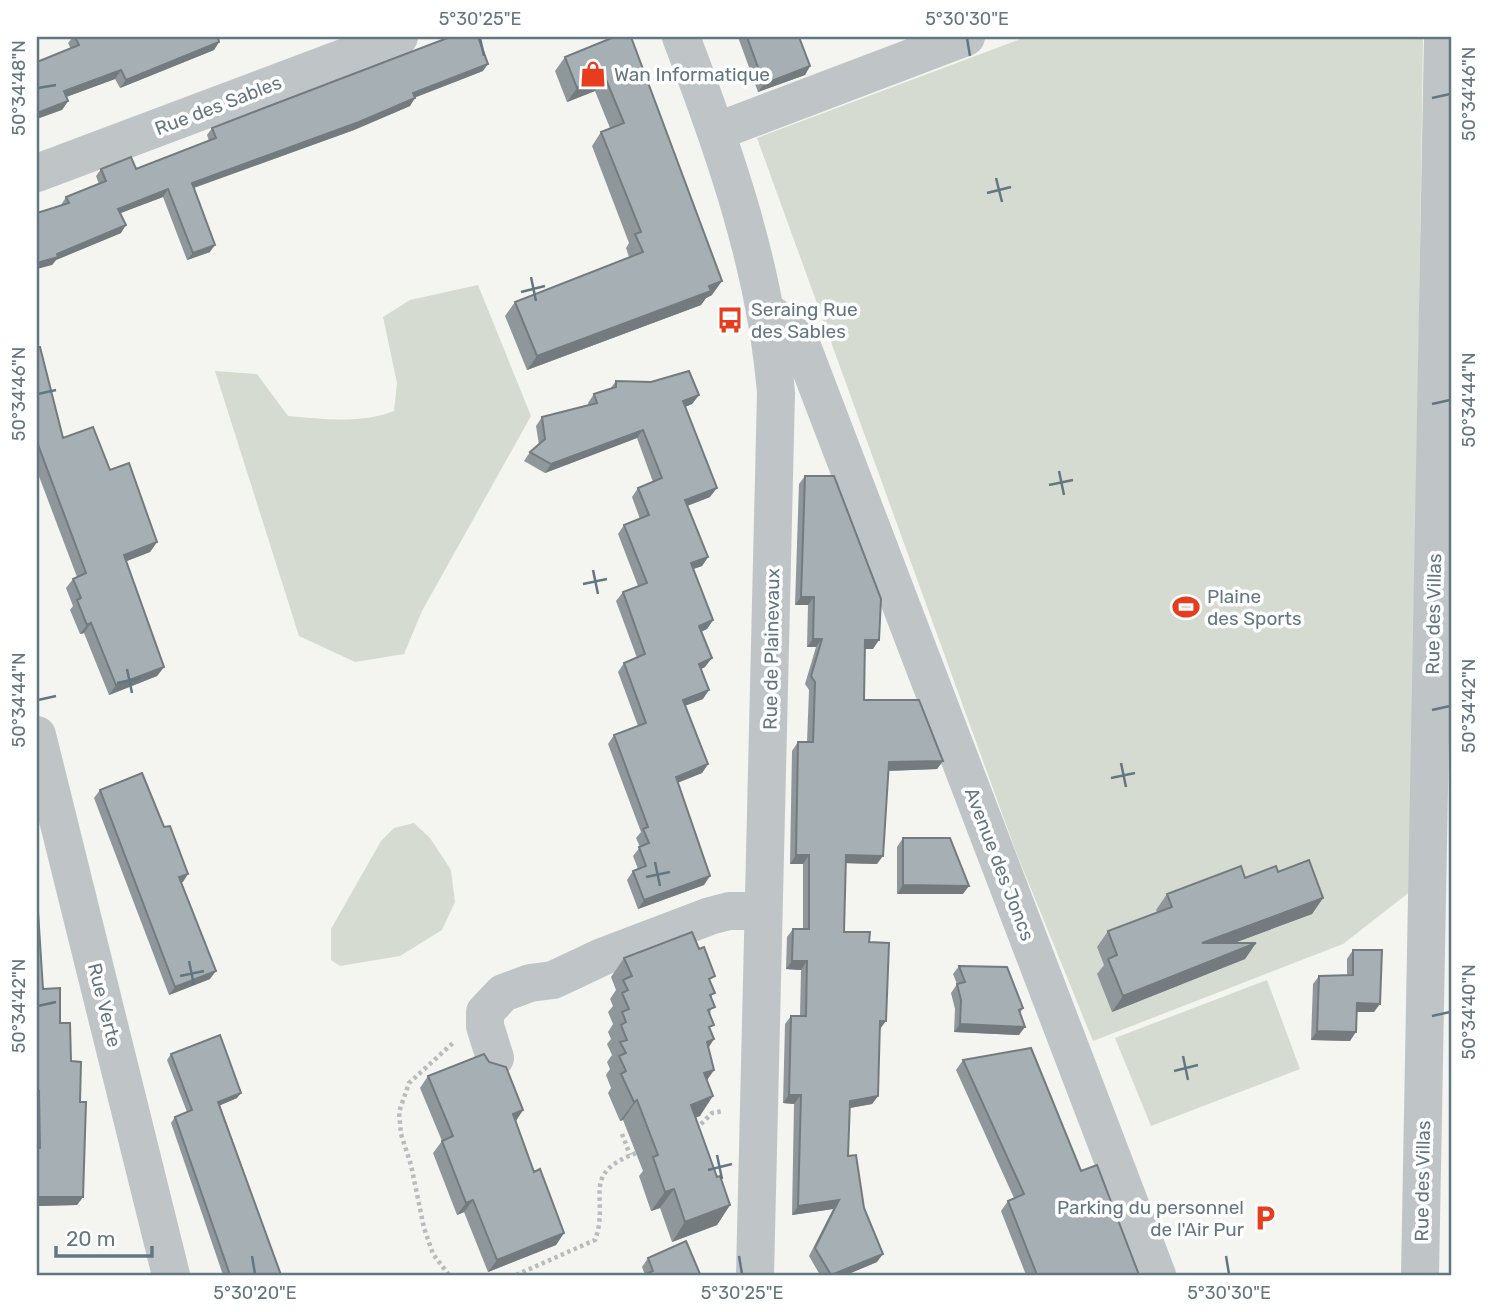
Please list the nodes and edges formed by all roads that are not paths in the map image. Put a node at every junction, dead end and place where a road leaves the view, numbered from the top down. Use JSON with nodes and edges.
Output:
{"nodes":[{"id":1,"x":399,"y":37,"type":"edge"},
{"id":2,"x":681,"y":37,"type":"edge"},
{"id":3,"x":966,"y":37,"type":"edge"},
{"id":4,"x":1443,"y":37,"type":"edge"},
{"id":5,"x":718,"y":131,"type":"junction"},
{"id":6,"x":37,"y":173,"type":"edge"},
{"id":7,"x":765,"y":310,"type":"junction"},
{"id":8,"x":843,"y":453,"type":"junction"},
{"id":9,"x":776,"y":457,"type":"junction"},
{"id":10,"x":37,"y":735,"type":"edge"},
{"id":11,"x":763,"y":911,"type":"junction"},
{"id":12,"x":495,"y":1058,"type":"dead end"},
{"id":13,"x":172,"y":1275,"type":"edge"},
{"id":14,"x":755,"y":1275,"type":"edge"},
{"id":15,"x":1157,"y":1275,"type":"edge"},
{"id":16,"x":1420,"y":1275,"type":"edge"}],
"edges":[{"from":1,"to":6,"type":"street","name":"Rue des Sables"},
{"from":2,"to":5,"type":"street","name":"Rue de Plainevaux"},
{"from":3,"to":5,"type":"street"},
{"from":4,"to":16,"type":"street","name":"Rue des Villas"},
{"from":5,"to":7,"type":"street","name":"Rue de Plainevaux"},
{"from":7,"to":8,"type":"street","name":"Avenue des Joncs"},
{"from":7,"to":9,"type":"street","name":"Rue de Plainevaux"},
{"from":8,"to":9,"type":"street"},
{"from":8,"to":15,"type":"street","name":"Avenue des Joncs"},
{"from":9,"to":11,"type":"street","name":"Rue de Plainevaux"},
{"from":10,"to":13,"type":"street","name":"Rue Verte"},
{"from":11,"to":12,"type":"street"},
{"from":11,"to":14,"type":"street","name":"Rue de Plainevaux"}]}
